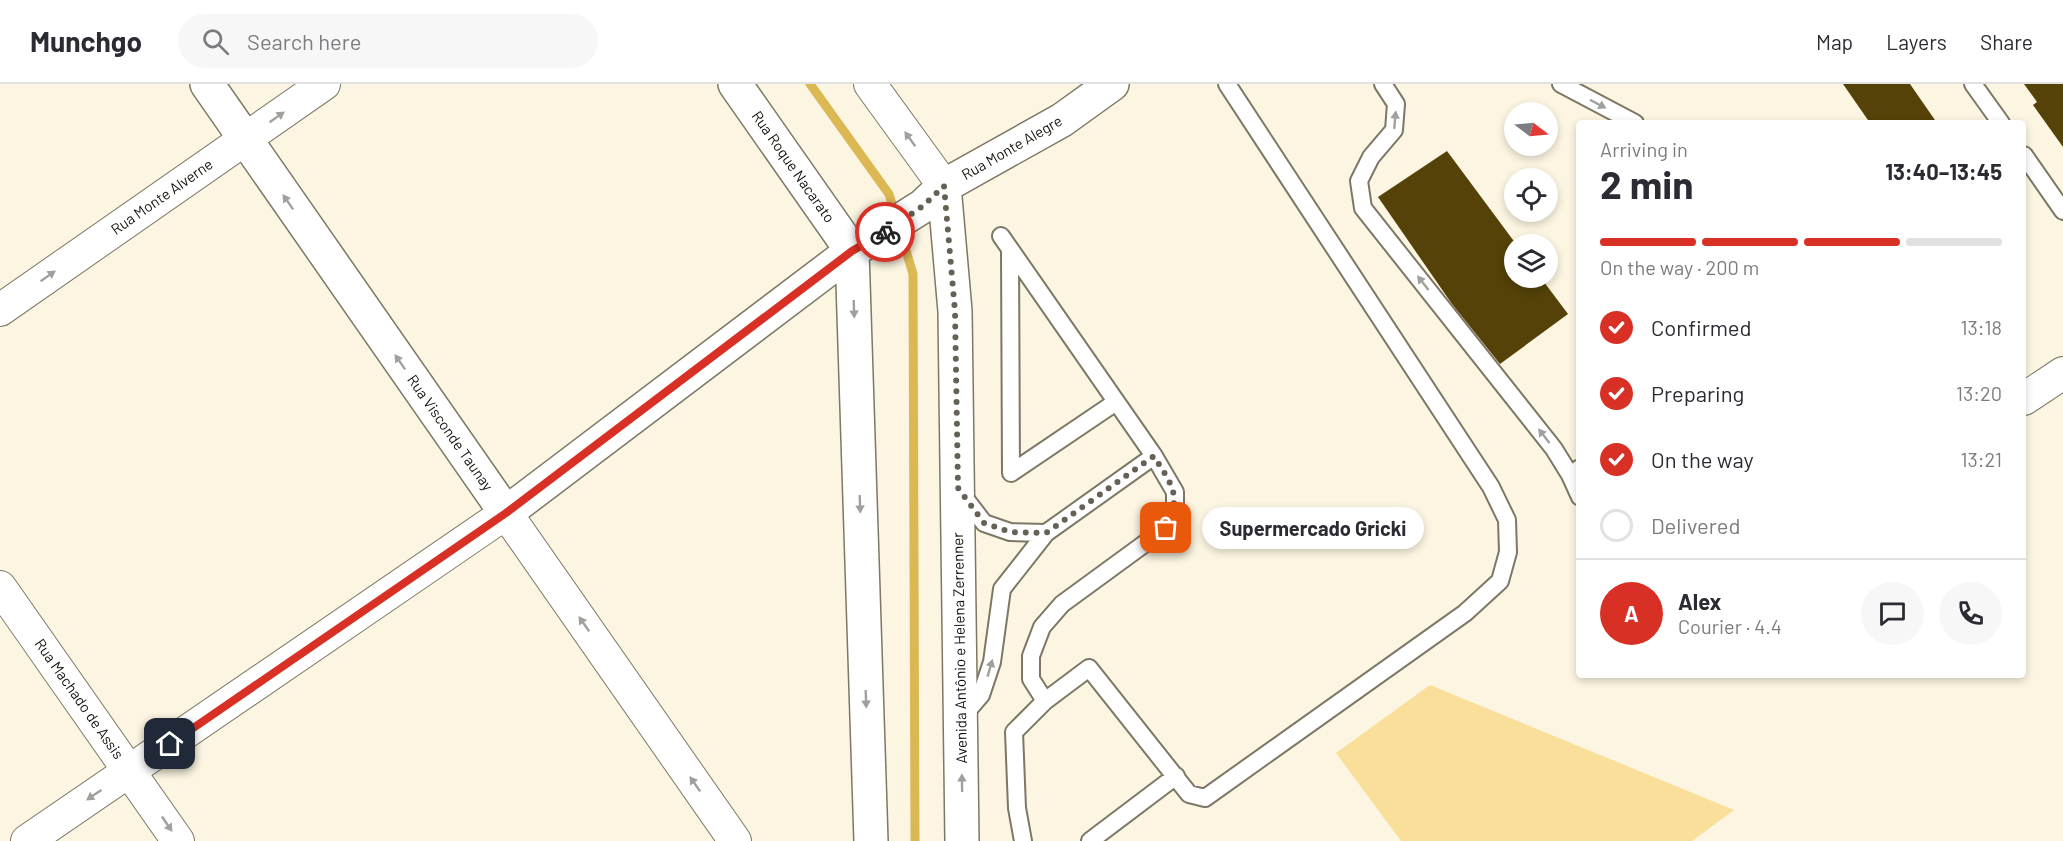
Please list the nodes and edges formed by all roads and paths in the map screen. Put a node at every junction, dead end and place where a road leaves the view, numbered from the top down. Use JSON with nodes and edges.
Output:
{"nodes":[{"id":1,"x":207,"y":84,"type":"edge"},
{"id":2,"x":324,"y":84,"type":"edge"},
{"id":3,"x":735,"y":84,"type":"edge"},
{"id":4,"x":870,"y":84,"type":"edge"},
{"id":5,"x":1112,"y":84,"type":"edge"},
{"id":6,"x":1227,"y":84,"type":"edge"},
{"id":7,"x":1383,"y":84,"type":"edge"},
{"id":8,"x":1561,"y":84,"type":"edge"},
{"id":9,"x":1973,"y":84,"type":"edge"},
{"id":10,"x":1629,"y":120,"type":"edge"},
{"id":11,"x":1999,"y":120,"type":"edge"},
{"id":12,"x":245,"y":140,"type":"junction"},
{"id":13,"x":2026,"y":160,"type":"edge"},
{"id":14,"x":934,"y":196,"type":"junction"},
{"id":15,"x":2063,"y":211,"type":"edge"},
{"id":16,"x":1001,"y":236,"type":"dead end"},
{"id":17,"x":866,"y":243,"type":"junction"},
{"id":18,"x":1010,"y":250,"type":"junction"},
{"id":19,"x":0,"y":310,"type":"edge"},
{"id":20,"x":2063,"y":373,"type":"edge"},
{"id":21,"x":2026,"y":398,"type":"edge"},
{"id":22,"x":1116,"y":402,"type":"junction"},
{"id":23,"x":1154,"y":456,"type":"junction"},
{"id":24,"x":1575,"y":472,"type":"edge"},
{"id":25,"x":958,"y":488,"type":"junction"},
{"id":26,"x":506,"y":513,"type":"junction"},
{"id":27,"x":1046,"y":533,"type":"junction"},
{"id":28,"x":0,"y":588,"type":"edge"},
{"id":29,"x":1045,"y":701,"type":"junction"},
{"id":30,"x":961,"y":718,"type":"junction"},
{"id":31,"x":130,"y":771,"type":"junction"},
{"id":32,"x":1176,"y":776,"type":"junction"},
{"id":33,"x":727,"y":838,"type":"edge"},
{"id":34,"x":27,"y":841,"type":"edge"},
{"id":35,"x":178,"y":841,"type":"edge"},
{"id":36,"x":871,"y":841,"type":"edge"},
{"id":37,"x":962,"y":841,"type":"edge"},
{"id":38,"x":1023,"y":841,"type":"edge"},
{"id":39,"x":1090,"y":841,"type":"edge"}],
"edges":[{"from":1,"to":12,"type":"street","name":"Rua Visconde Taunay"},
{"from":12,"to":2,"type":"street","name":"Rua Monte Alverne","one_way":true},
{"from":3,"to":17,"type":"street","name":"Rua Roque Nacarato"},
{"from":14,"to":4,"type":"street","one_way":true},
{"from":5,"to":14,"type":"street","name":"Rua Monte Alegre"},
{"from":6,"to":32,"type":"lane"},
{"from":24,"to":7,"type":"lane","one_way":true},
{"from":8,"to":10,"type":"lane","one_way":true},
{"from":9,"to":11,"type":"lane"},
{"from":19,"to":12,"type":"street","name":"Rua Monte Alverne","one_way":true},
{"from":26,"to":12,"type":"street","name":"Rua Visconde Taunay","one_way":true},
{"from":13,"to":15,"type":"lane"},
{"from":14,"to":17,"type":"street","name":"Rua Monte Alegre"},
{"from":14,"to":25,"type":"street","name":"Avenida Antônio e Helena Zerrenner"},
{"from":16,"to":18,"type":"lane"},
{"from":17,"to":26,"type":"street","name":"Rua Monte Alegre"},
{"from":17,"to":36,"type":"street","one_way":true},
{"from":18,"to":22,"type":"lane"},
{"from":18,"to":22,"type":"lane"},
{"from":20,"to":21,"type":"street"},
{"from":22,"to":23,"type":"lane"},
{"from":23,"to":27,"type":"lane"},
{"from":23,"to":29,"type":"lane"},
{"from":25,"to":27,"type":"lane"},
{"from":25,"to":30,"type":"street","name":"Avenida Antônio e Helena Zerrenner"},
{"from":26,"to":31,"type":"street"},
{"from":33,"to":26,"type":"street","name":"Rua Visconde Taunay","one_way":true},
{"from":30,"to":27,"type":"lane","one_way":true},
{"from":28,"to":31,"type":"street","name":"Rua Machado de Assis"},
{"from":29,"to":32,"type":"lane"},
{"from":29,"to":38,"type":"lane"},
{"from":37,"to":30,"type":"street","name":"Avenida Antônio e Helena Zerrenner","one_way":true},
{"from":31,"to":34,"type":"street","one_way":true},
{"from":31,"to":35,"type":"street","name":"Rua Machado de Assis","one_way":true},
{"from":32,"to":39,"type":"lane"}]}
